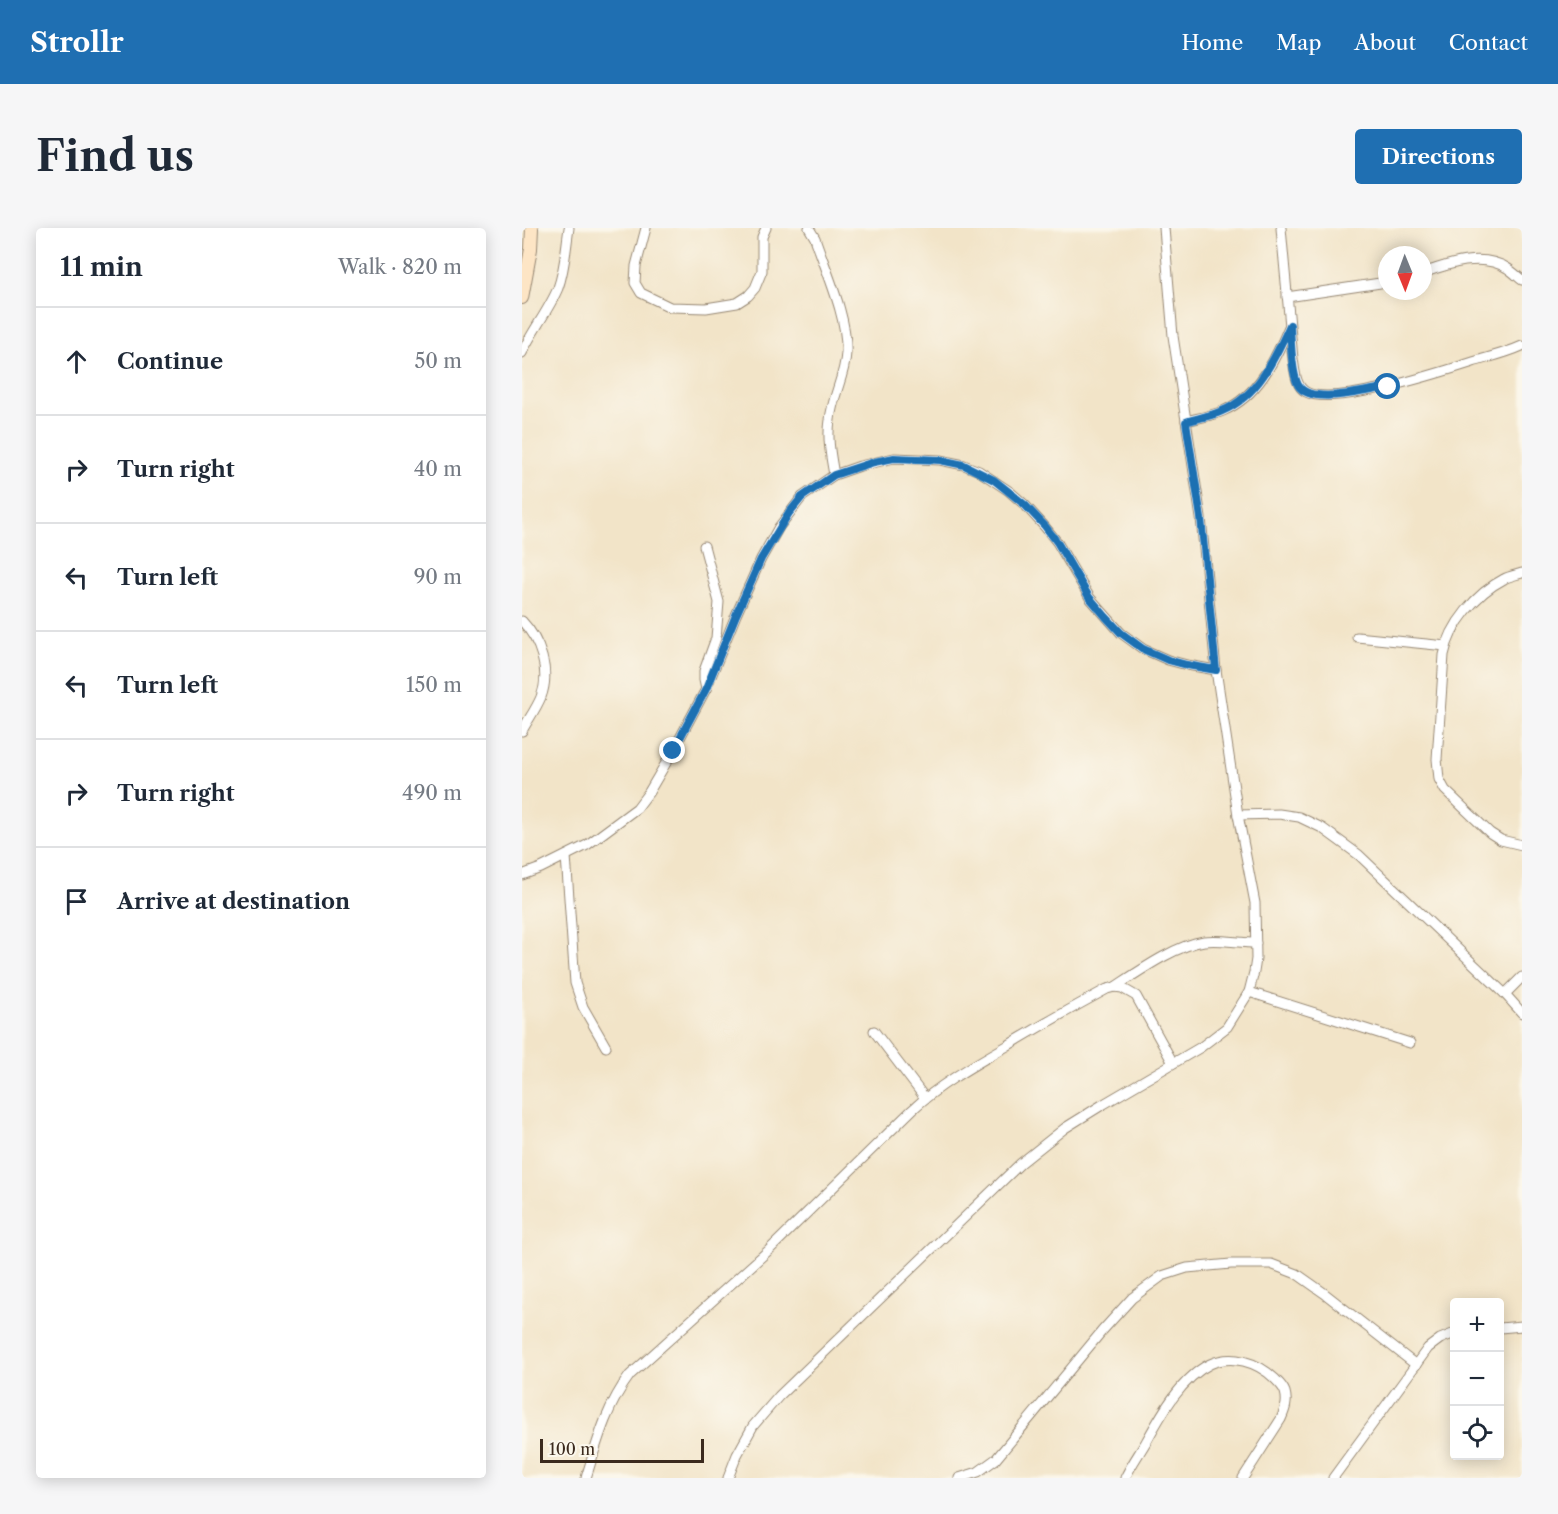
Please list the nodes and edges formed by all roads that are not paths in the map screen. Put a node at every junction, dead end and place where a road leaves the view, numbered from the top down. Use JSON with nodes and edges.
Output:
{"nodes":[{"id":1,"x":532,"y":228,"type":"edge"},
{"id":2,"x":569,"y":228,"type":"edge"},
{"id":3,"x":646,"y":228,"type":"edge"},
{"id":4,"x":766,"y":228,"type":"edge"},
{"id":5,"x":809,"y":228,"type":"edge"},
{"id":6,"x":1164,"y":228,"type":"edge"},
{"id":7,"x":1281,"y":228,"type":"edge"},
{"id":8,"x":1432,"y":270,"type":"edge"},
{"id":9,"x":1522,"y":280,"type":"edge"},
{"id":10,"x":1378,"y":283,"type":"edge"},
{"id":11,"x":1287,"y":297,"type":"junction"},
{"id":12,"x":522,"y":298,"type":"edge"},
{"id":13,"x":1290,"y":325,"type":"junction"},
{"id":14,"x":1522,"y":346,"type":"edge"},
{"id":15,"x":522,"y":354,"type":"edge"},
{"id":16,"x":1186,"y":422,"type":"junction"},
{"id":17,"x":834,"y":475,"type":"junction"},
{"id":18,"x":704,"y":546,"type":"dead end"},
{"id":19,"x":1522,"y":573,"type":"edge"},
{"id":20,"x":522,"y":621,"type":"edge"},
{"id":21,"x":1358,"y":637,"type":"dead end"},
{"id":22,"x":1446,"y":646,"type":"junction"},
{"id":23,"x":1216,"y":670,"type":"junction"},
{"id":24,"x":706,"y":689,"type":"junction"},
{"id":25,"x":522,"y":731,"type":"edge"},
{"id":26,"x":1238,"y":815,"type":"junction"},
{"id":27,"x":1522,"y":845,"type":"edge"},
{"id":28,"x":566,"y":856,"type":"junction"},
{"id":29,"x":522,"y":874,"type":"edge"},
{"id":30,"x":1256,"y":943,"type":"junction"},
{"id":31,"x":1522,"y":977,"type":"edge"},
{"id":32,"x":1115,"y":987,"type":"junction"},
{"id":33,"x":1249,"y":992,"type":"junction"},
{"id":34,"x":1505,"y":994,"type":"junction"},
{"id":35,"x":1522,"y":1013,"type":"edge"},
{"id":36,"x":874,"y":1031,"type":"dead end"},
{"id":37,"x":1410,"y":1043,"type":"dead end"},
{"id":38,"x":606,"y":1047,"type":"dead end"},
{"id":39,"x":1173,"y":1063,"type":"junction"},
{"id":40,"x":925,"y":1098,"type":"junction"},
{"id":41,"x":1522,"y":1326,"type":"edge"},
{"id":42,"x":1504,"y":1328,"type":"edge"},
{"id":43,"x":1450,"y":1336,"type":"edge"},
{"id":44,"x":1416,"y":1365,"type":"junction"},
{"id":45,"x":981,"y":1475,"type":"edge"},
{"id":46,"x":586,"y":1478,"type":"edge"},
{"id":47,"x":728,"y":1478,"type":"edge"},
{"id":48,"x":959,"y":1478,"type":"edge"},
{"id":49,"x":1125,"y":1478,"type":"edge"},
{"id":50,"x":1243,"y":1478,"type":"edge"},
{"id":51,"x":1333,"y":1478,"type":"edge"}],
"edges":[{"from":1,"to":12,"type":"street"},
{"from":2,"to":15,"type":"street"},
{"from":3,"to":4,"type":"street"},
{"from":5,"to":17,"type":"street"},
{"from":6,"to":16,"type":"street"},
{"from":7,"to":11,"type":"street"},
{"from":8,"to":9,"type":"street"},
{"from":10,"to":11,"type":"street"},
{"from":11,"to":13,"type":"street"},
{"from":13,"to":14,"type":"street"},
{"from":13,"to":16,"type":"street"},
{"from":16,"to":23,"type":"street"},
{"from":17,"to":23,"type":"street"},
{"from":17,"to":24,"type":"street"},
{"from":18,"to":24,"type":"street"},
{"from":19,"to":22,"type":"street"},
{"from":20,"to":25,"type":"street"},
{"from":21,"to":22,"type":"street"},
{"from":22,"to":27,"type":"street"},
{"from":23,"to":26,"type":"street"},
{"from":24,"to":28,"type":"street"},
{"from":26,"to":30,"type":"street"},
{"from":26,"to":34,"type":"street"},
{"from":28,"to":29,"type":"street"},
{"from":28,"to":38,"type":"street"},
{"from":30,"to":32,"type":"street"},
{"from":30,"to":33,"type":"street"},
{"from":31,"to":34,"type":"street"},
{"from":32,"to":39,"type":"street"},
{"from":32,"to":40,"type":"street"},
{"from":33,"to":37,"type":"street"},
{"from":33,"to":39,"type":"street"},
{"from":34,"to":35,"type":"street"},
{"from":36,"to":40,"type":"street"},
{"from":39,"to":47,"type":"street"},
{"from":40,"to":46,"type":"street"},
{"from":41,"to":42,"type":"street"},
{"from":43,"to":44,"type":"street"},
{"from":44,"to":45,"type":"street"},
{"from":44,"to":51,"type":"street"},
{"from":45,"to":48,"type":"street"},
{"from":49,"to":50,"type":"street"}]}
